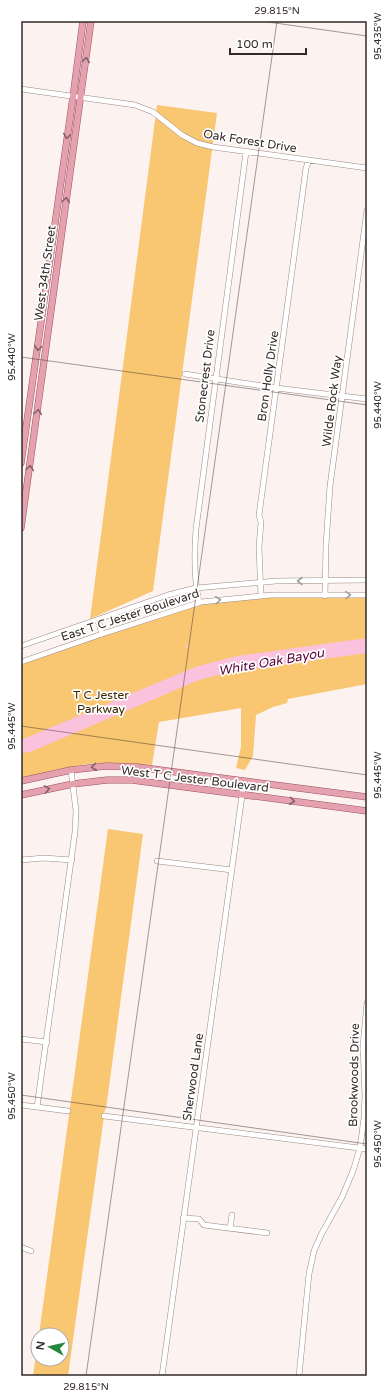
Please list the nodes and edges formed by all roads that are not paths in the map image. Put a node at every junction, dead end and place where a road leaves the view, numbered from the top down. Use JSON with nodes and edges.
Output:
{"nodes":[{"id":1,"x":82,"y":21,"type":"edge"},
{"id":2,"x":91,"y":21,"type":"edge"},
{"id":3,"x":21,"y":89,"type":"edge"},
{"id":4,"x":73,"y":97,"type":"junction"},
{"id":5,"x":81,"y":98,"type":"junction"},
{"id":6,"x":246,"y":152,"type":"junction"},
{"id":7,"x":309,"y":160,"type":"junction"},
{"id":8,"x":367,"y":168,"type":"edge"},
{"id":9,"x":367,"y":210,"type":"edge"},
{"id":10,"x":42,"y":320,"type":"junction"},
{"id":11,"x":50,"y":321,"type":"junction"},
{"id":12,"x":185,"y":374,"type":"dead end"},
{"id":13,"x":215,"y":378,"type":"junction"},
{"id":14,"x":32,"y":384,"type":"junction"},
{"id":15,"x":42,"y":385,"type":"junction"},
{"id":16,"x":276,"y":388,"type":"junction"},
{"id":17,"x":342,"y":396,"type":"junction"},
{"id":18,"x":367,"y":399,"type":"edge"},
{"id":19,"x":22,"y":450,"type":"edge"},
{"id":20,"x":32,"y":451,"type":"junction"},
{"id":21,"x":21,"y":463,"type":"edge"},
{"id":22,"x":21,"y":528,"type":"edge"},
{"id":23,"x":367,"y":580,"type":"edge"},
{"id":24,"x":260,"y":581,"type":"junction"},
{"id":25,"x":325,"y":581,"type":"junction"},
{"id":26,"x":196,"y":588,"type":"junction"},
{"id":27,"x":367,"y":595,"type":"edge"},
{"id":28,"x":261,"y":596,"type":"junction"},
{"id":29,"x":324,"y":596,"type":"junction"},
{"id":30,"x":199,"y":602,"type":"junction"},
{"id":31,"x":98,"y":620,"type":"junction"},
{"id":32,"x":102,"y":634,"type":"junction"},
{"id":33,"x":21,"y":646,"type":"edge"},
{"id":34,"x":21,"y":662,"type":"edge"},
{"id":35,"x":70,"y":770,"type":"junction"},
{"id":36,"x":21,"y":781,"type":"edge"},
{"id":37,"x":244,"y":781,"type":"junction"},
{"id":38,"x":73,"y":784,"type":"junction"},
{"id":39,"x":21,"y":795,"type":"edge"},
{"id":40,"x":242,"y":795,"type":"junction"},
{"id":41,"x":367,"y":797,"type":"edge"},
{"id":42,"x":367,"y":811,"type":"edge"},
{"id":43,"x":21,"y":860,"type":"edge"},
{"id":44,"x":72,"y":860,"type":"junction"},
{"id":45,"x":157,"y":861,"type":"dead end"},
{"id":46,"x":232,"y":870,"type":"junction"},
{"id":47,"x":367,"y":1003,"type":"edge"},
{"id":48,"x":21,"y":1039,"type":"edge"},
{"id":49,"x":47,"y":1042,"type":"junction"},
{"id":50,"x":21,"y":1105,"type":"edge"},
{"id":51,"x":38,"y":1107,"type":"junction"},
{"id":52,"x":68,"y":1111,"type":"dead end"},
{"id":53,"x":104,"y":1116,"type":"dead end"},
{"id":54,"x":196,"y":1127,"type":"junction"},
{"id":55,"x":360,"y":1148,"type":"junction"},
{"id":56,"x":367,"y":1149,"type":"edge"},
{"id":57,"x":232,"y":1215,"type":"dead end"},
{"id":58,"x":184,"y":1218,"type":"junction"},
{"id":59,"x":230,"y":1228,"type":"junction"},
{"id":60,"x":267,"y":1233,"type":"dead end"},
{"id":61,"x":21,"y":1247,"type":"edge"},
{"id":62,"x":30,"y":1250,"type":"dead end"},
{"id":63,"x":162,"y":1376,"type":"edge"},
{"id":64,"x":299,"y":1376,"type":"edge"}],
"edges":[{"from":1,"to":4,"type":"main road","name":"West 34th Street"},
{"from":5,"to":2,"type":"main road","name":"West 34th Street","one_way":true},
{"from":3,"to":4,"type":"street","name":"Oak Forest Drive"},
{"from":4,"to":5,"type":"street","name":"Oak Forest Drive"},
{"from":4,"to":10,"type":"main road","name":"West 34th Street","one_way":true},
{"from":5,"to":6,"type":"street","name":"Oak Forest Drive"},
{"from":11,"to":5,"type":"main road","name":"West 34th Street","one_way":true},
{"from":6,"to":7,"type":"street","name":"Oak Forest Drive"},
{"from":6,"to":13,"type":"street","name":"Stonecrest Drive"},
{"from":7,"to":8,"type":"street","name":"Oak Forest Drive"},
{"from":7,"to":16,"type":"street","name":"Bron Holly Drive"},
{"from":9,"to":17,"type":"street","name":"Wilde Rock Way"},
{"from":10,"to":11,"type":"main road"},
{"from":10,"to":14,"type":"main road","name":"West 34th Street","one_way":true},
{"from":11,"to":15,"type":"main road","name":"West 34th Street"},
{"from":12,"to":13,"type":"street"},
{"from":13,"to":16,"type":"street"},
{"from":13,"to":26,"type":"street","name":"Stonecrest Drive"},
{"from":14,"to":15,"type":"main road"},
{"from":14,"to":19,"type":"main road","name":"West 34th Street"},
{"from":20,"to":15,"type":"main road","name":"West 34th Street","one_way":true},
{"from":16,"to":17,"type":"street"},
{"from":16,"to":24,"type":"street","name":"Bron Holly Drive"},
{"from":17,"to":18,"type":"street"},
{"from":17,"to":25,"type":"street","name":"Wilde Rock Way"},
{"from":19,"to":20,"type":"street"},
{"from":19,"to":21,"type":"main road","name":"West 34th Street"},
{"from":22,"to":20,"type":"main road","name":"West 34th Street","one_way":true},
{"from":23,"to":25,"type":"street","name":"East T C Jester Boulevard"},
{"from":25,"to":24,"type":"street","name":"East T C Jester Boulevard","one_way":true},
{"from":24,"to":26,"type":"street","name":"East T C Jester Boulevard"},
{"from":24,"to":28,"type":"street","name":"Bron Holly Drive"},
{"from":25,"to":29,"type":"street","name":"Wilde Rock Way"},
{"from":26,"to":30,"type":"street","name":"Stonecrest Drive"},
{"from":26,"to":31,"type":"street","name":"East T C Jester Boulevard"},
{"from":29,"to":27,"type":"street","name":"East T C Jester Boulevard","one_way":true},
{"from":28,"to":29,"type":"street","name":"East T C Jester Boulevard"},
{"from":30,"to":28,"type":"street","name":"East T C Jester Boulevard","one_way":true},
{"from":30,"to":32,"type":"street","name":"East T C Jester Boulevard"},
{"from":31,"to":32,"type":"street"},
{"from":31,"to":33,"type":"street","name":"East T C Jester Boulevard"},
{"from":32,"to":34,"type":"street","name":"East T C Jester Boulevard"},
{"from":35,"to":36,"type":"main road","name":"West T C Jester Boulevard"},
{"from":37,"to":35,"type":"main road","name":"West T C Jester Boulevard","one_way":true},
{"from":35,"to":38,"type":"street"},
{"from":37,"to":40,"type":"street","name":"Sherwood Lane"},
{"from":37,"to":41,"type":"main road","name":"West T C Jester Boulevard"},
{"from":39,"to":38,"type":"main road","name":"West T C Jester Boulevard","one_way":true},
{"from":38,"to":40,"type":"main road","name":"West T C Jester Boulevard"},
{"from":38,"to":44,"type":"street"},
{"from":40,"to":42,"type":"main road","name":"West T C Jester Boulevard","one_way":true},
{"from":40,"to":46,"type":"street","name":"Sherwood Lane"},
{"from":43,"to":44,"type":"street"},
{"from":44,"to":49,"type":"street"},
{"from":45,"to":46,"type":"street"},
{"from":46,"to":54,"type":"street","name":"Sherwood Lane"},
{"from":47,"to":55,"type":"street","name":"Brookwoods Drive"},
{"from":48,"to":49,"type":"street"},
{"from":49,"to":51,"type":"street"},
{"from":50,"to":51,"type":"street"},
{"from":51,"to":52,"type":"street"},
{"from":53,"to":54,"type":"street"},
{"from":54,"to":55,"type":"street"},
{"from":54,"to":58,"type":"street","name":"Sherwood Lane"},
{"from":55,"to":56,"type":"street"},
{"from":55,"to":64,"type":"street","name":"Brookwoods Drive"},
{"from":57,"to":59,"type":"street"},
{"from":58,"to":59,"type":"street"},
{"from":58,"to":63,"type":"street","name":"Sherwood Lane"},
{"from":59,"to":60,"type":"street"},
{"from":61,"to":62,"type":"street"}]}
